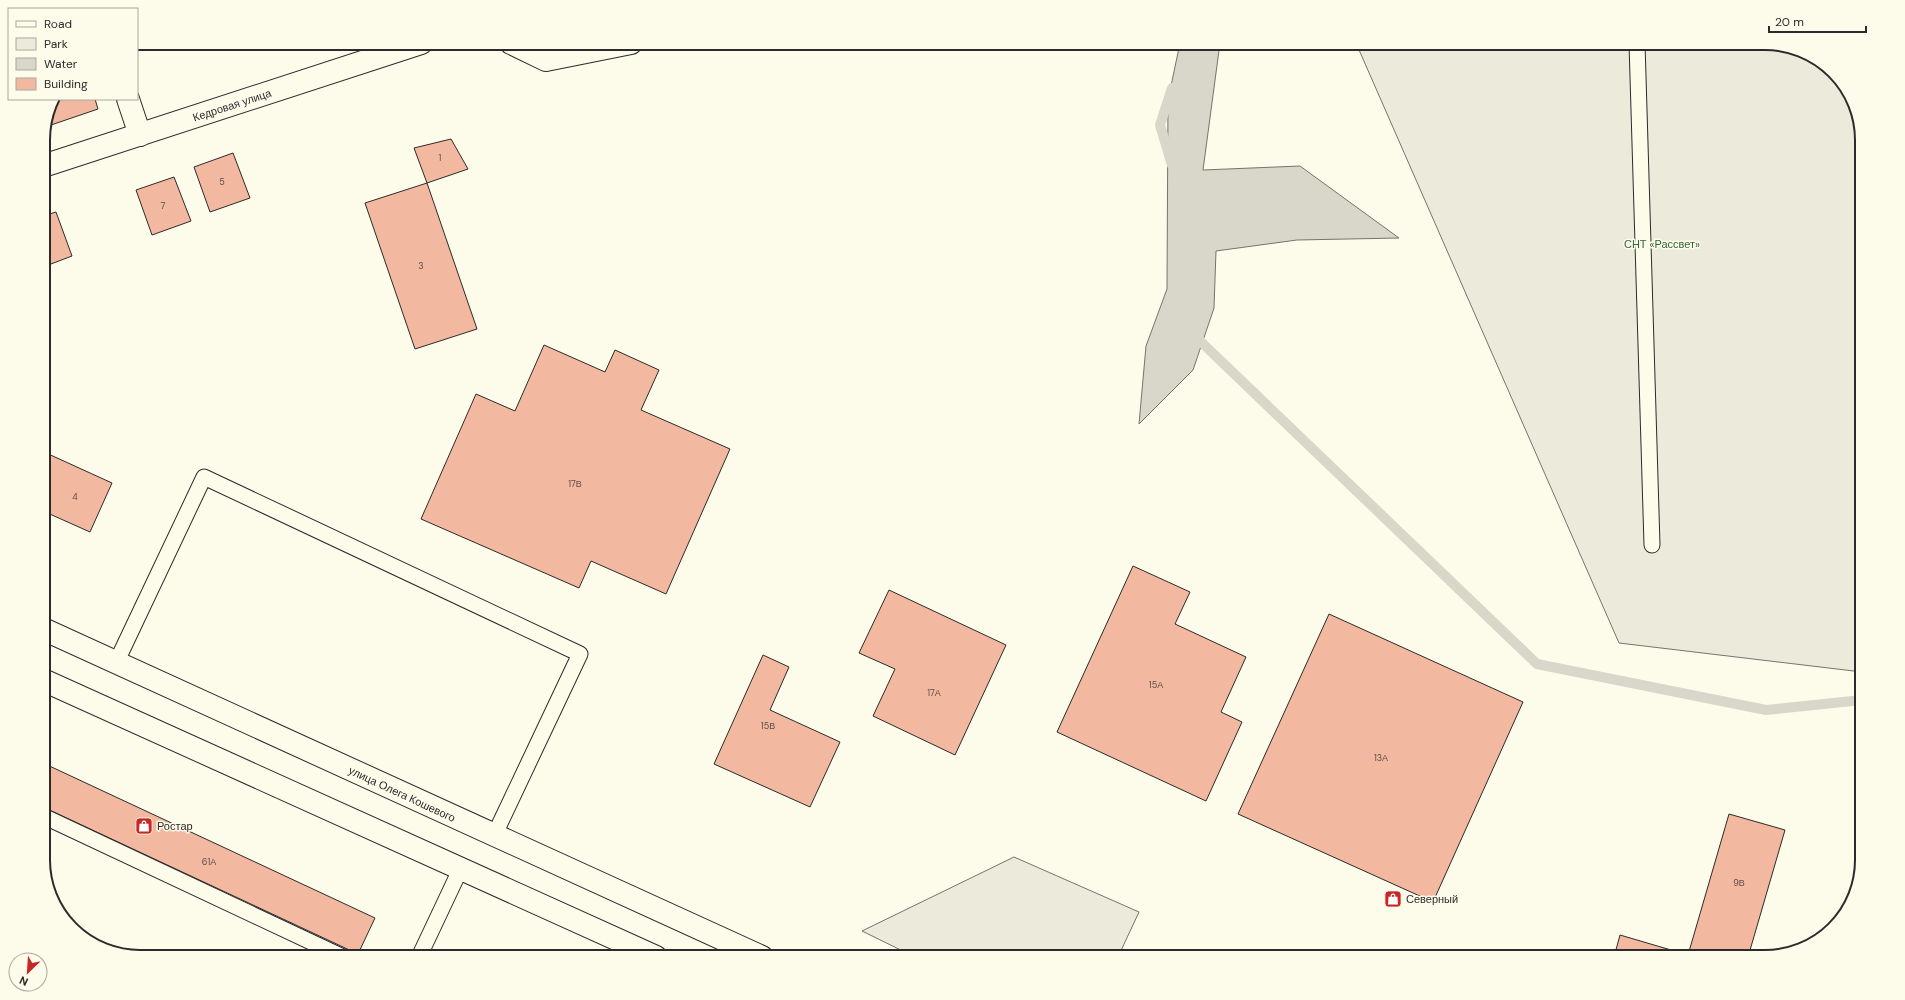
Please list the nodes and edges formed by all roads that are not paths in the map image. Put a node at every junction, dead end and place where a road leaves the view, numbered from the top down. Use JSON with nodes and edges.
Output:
{"nodes":[{"id":1,"x":400,"y":50,"type":"edge"},
{"id":2,"x":525,"y":50,"type":"edge"},
{"id":3,"x":596,"y":50,"type":"edge"},
{"id":4,"x":1637,"y":50,"type":"edge"},
{"id":5,"x":128,"y":100,"type":"edge"},
{"id":6,"x":140,"y":135,"type":"junction"},
{"id":7,"x":50,"y":164,"type":"edge"},
{"id":8,"x":1652,"y":545,"type":"dead end"},
{"id":9,"x":50,"y":632,"type":"edge"},
{"id":10,"x":116,"y":662,"type":"junction"},
{"id":11,"x":50,"y":683,"type":"edge"},
{"id":12,"x":50,"y":819,"type":"edge"},
{"id":13,"x":494,"y":836,"type":"junction"},
{"id":14,"x":460,"y":870,"type":"junction"},
{"id":15,"x":328,"y":950,"type":"edge"},
{"id":16,"x":421,"y":950,"type":"edge"},
{"id":17,"x":640,"y":950,"type":"edge"},
{"id":18,"x":746,"y":950,"type":"edge"}],
"edges":[{"from":1,"to":6,"type":"main road","name":"Кедровая улица"},
{"from":2,"to":3,"type":"main road"},
{"from":4,"to":8,"type":"lane"},
{"from":5,"to":6,"type":"main road"},
{"from":6,"to":7,"type":"main road","name":"Кедровая улица"},
{"from":9,"to":10,"type":"main road","name":"улица Олега Кошевого"},
{"from":10,"to":13,"type":"main road","name":"улица Олега Кошевого"},
{"from":10,"to":13,"type":"lane"},
{"from":11,"to":14,"type":"main road"},
{"from":12,"to":15,"type":"lane"},
{"from":13,"to":18,"type":"main road","name":"улица Олега Кошевого"},
{"from":14,"to":16,"type":"lane"},
{"from":14,"to":17,"type":"main road"}]}
